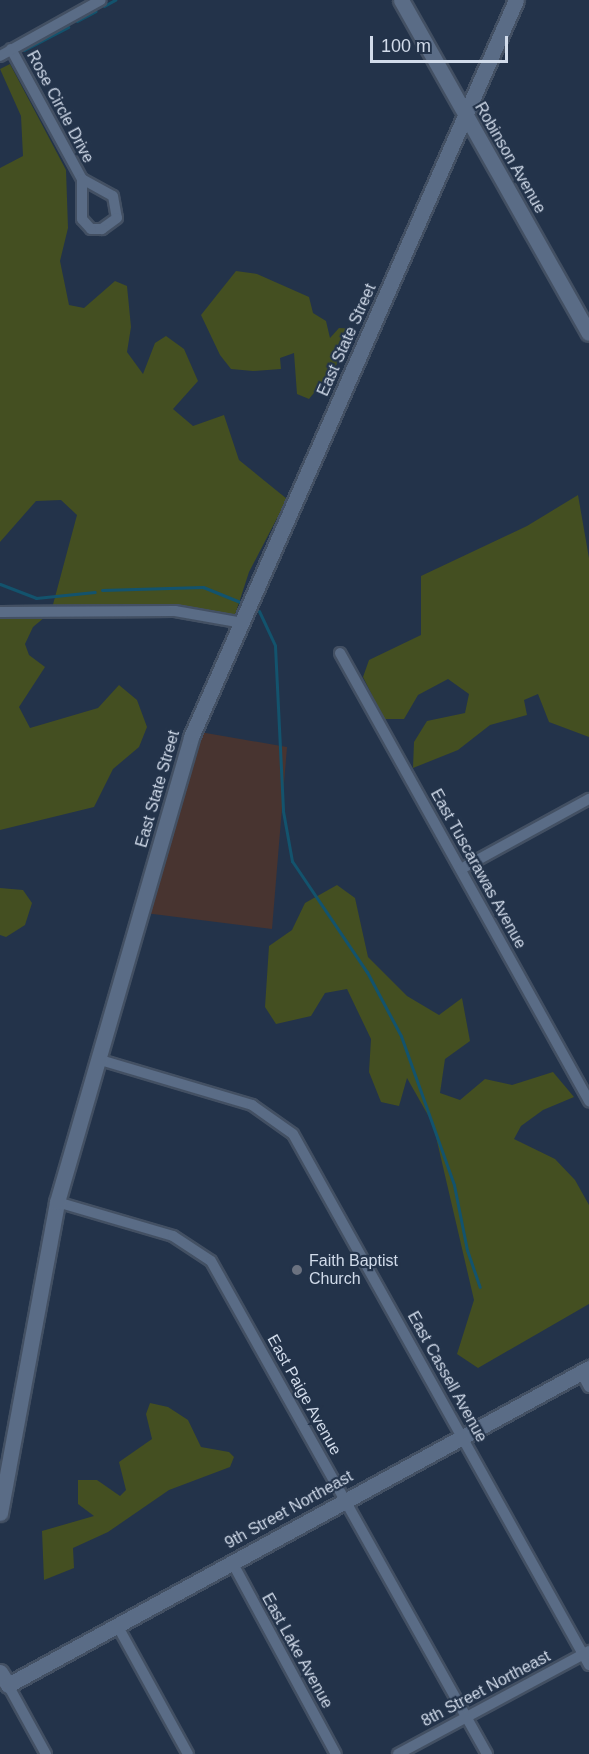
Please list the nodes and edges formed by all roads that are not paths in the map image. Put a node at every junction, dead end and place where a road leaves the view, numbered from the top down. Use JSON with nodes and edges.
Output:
{"nodes":[{"id":1,"x":102,"y":0,"type":"edge"},
{"id":2,"x":401,"y":0,"type":"edge"},
{"id":3,"x":516,"y":0,"type":"edge"},
{"id":4,"x":11,"y":50,"type":"junction"},
{"id":5,"x":0,"y":56,"type":"edge"},
{"id":6,"x":465,"y":114,"type":"junction"},
{"id":7,"x":82,"y":179,"type":"junction"},
{"id":8,"x":589,"y":333,"type":"edge"},
{"id":9,"x":0,"y":612,"type":"edge"},
{"id":10,"x":243,"y":622,"type":"junction"},
{"id":11,"x":340,"y":653,"type":"dead end"},
{"id":12,"x":589,"y":799,"type":"edge"},
{"id":13,"x":461,"y":869,"type":"junction"},
{"id":14,"x":97,"y":1059,"type":"junction"},
{"id":15,"x":589,"y":1101,"type":"edge"},
{"id":16,"x":57,"y":1202,"type":"junction"},
{"id":17,"x":585,"y":1370,"type":"edge"},
{"id":18,"x":589,"y":1387,"type":"edge"},
{"id":19,"x":462,"y":1436,"type":"junction"},
{"id":20,"x":345,"y":1500,"type":"junction"},
{"id":21,"x":0,"y":1513,"type":"edge"},
{"id":22,"x":232,"y":1562,"type":"junction"},
{"id":23,"x":117,"y":1625,"type":"junction"},
{"id":24,"x":586,"y":1652,"type":"edge"},
{"id":25,"x":589,"y":1665,"type":"edge"},
{"id":26,"x":4,"y":1678,"type":"edge"},
{"id":27,"x":466,"y":1717,"type":"junction"},
{"id":28,"x":46,"y":1754,"type":"edge"},
{"id":29,"x":188,"y":1754,"type":"edge"},
{"id":30,"x":336,"y":1754,"type":"edge"},
{"id":31,"x":398,"y":1754,"type":"edge"},
{"id":32,"x":487,"y":1754,"type":"edge"}],
"edges":[{"from":1,"to":4,"type":"street"},
{"from":2,"to":6,"type":"street","name":"Robinson Avenue"},
{"from":3,"to":6,"type":"street","name":"East State Street"},
{"from":4,"to":5,"type":"street"},
{"from":4,"to":7,"type":"street","name":"Rose Circle Drive"},
{"from":6,"to":8,"type":"street","name":"Robinson Avenue"},
{"from":6,"to":10,"type":"street","name":"East State Street"},
{"from":7,"to":7,"type":"street","name":"Rose Circle Drive"},
{"from":9,"to":10,"type":"street"},
{"from":10,"to":14,"type":"street","name":"East State Street"},
{"from":11,"to":13,"type":"street","name":"East Tuscarawas Avenue"},
{"from":12,"to":13,"type":"street"},
{"from":13,"to":15,"type":"street","name":"East Tuscarawas Avenue"},
{"from":14,"to":16,"type":"street","name":"East State Street"},
{"from":14,"to":19,"type":"street","name":"East Cassell Avenue"},
{"from":16,"to":20,"type":"street","name":"East Paige Avenue"},
{"from":16,"to":21,"type":"street","name":"East State Street"},
{"from":17,"to":18,"type":"street"},
{"from":17,"to":19,"type":"street","name":"9th Street Northeast"},
{"from":19,"to":20,"type":"street","name":"9th Street Northeast"},
{"from":19,"to":24,"type":"street","name":"East Cassell Avenue"},
{"from":20,"to":22,"type":"street","name":"9th Street Northeast"},
{"from":20,"to":27,"type":"street","name":"East Paige Avenue"},
{"from":22,"to":23,"type":"street","name":"9th Street Northeast"},
{"from":22,"to":30,"type":"street","name":"East Lake Avenue"},
{"from":23,"to":26,"type":"street","name":"9th Street Northeast"},
{"from":23,"to":29,"type":"street"},
{"from":24,"to":25,"type":"street","name":"East Cassell Avenue"},
{"from":24,"to":27,"type":"street","name":"8th Street Northeast"},
{"from":26,"to":28,"type":"street"},
{"from":27,"to":31,"type":"street","name":"8th Street Northeast"},
{"from":27,"to":32,"type":"street","name":"East Paige Avenue"}]}
